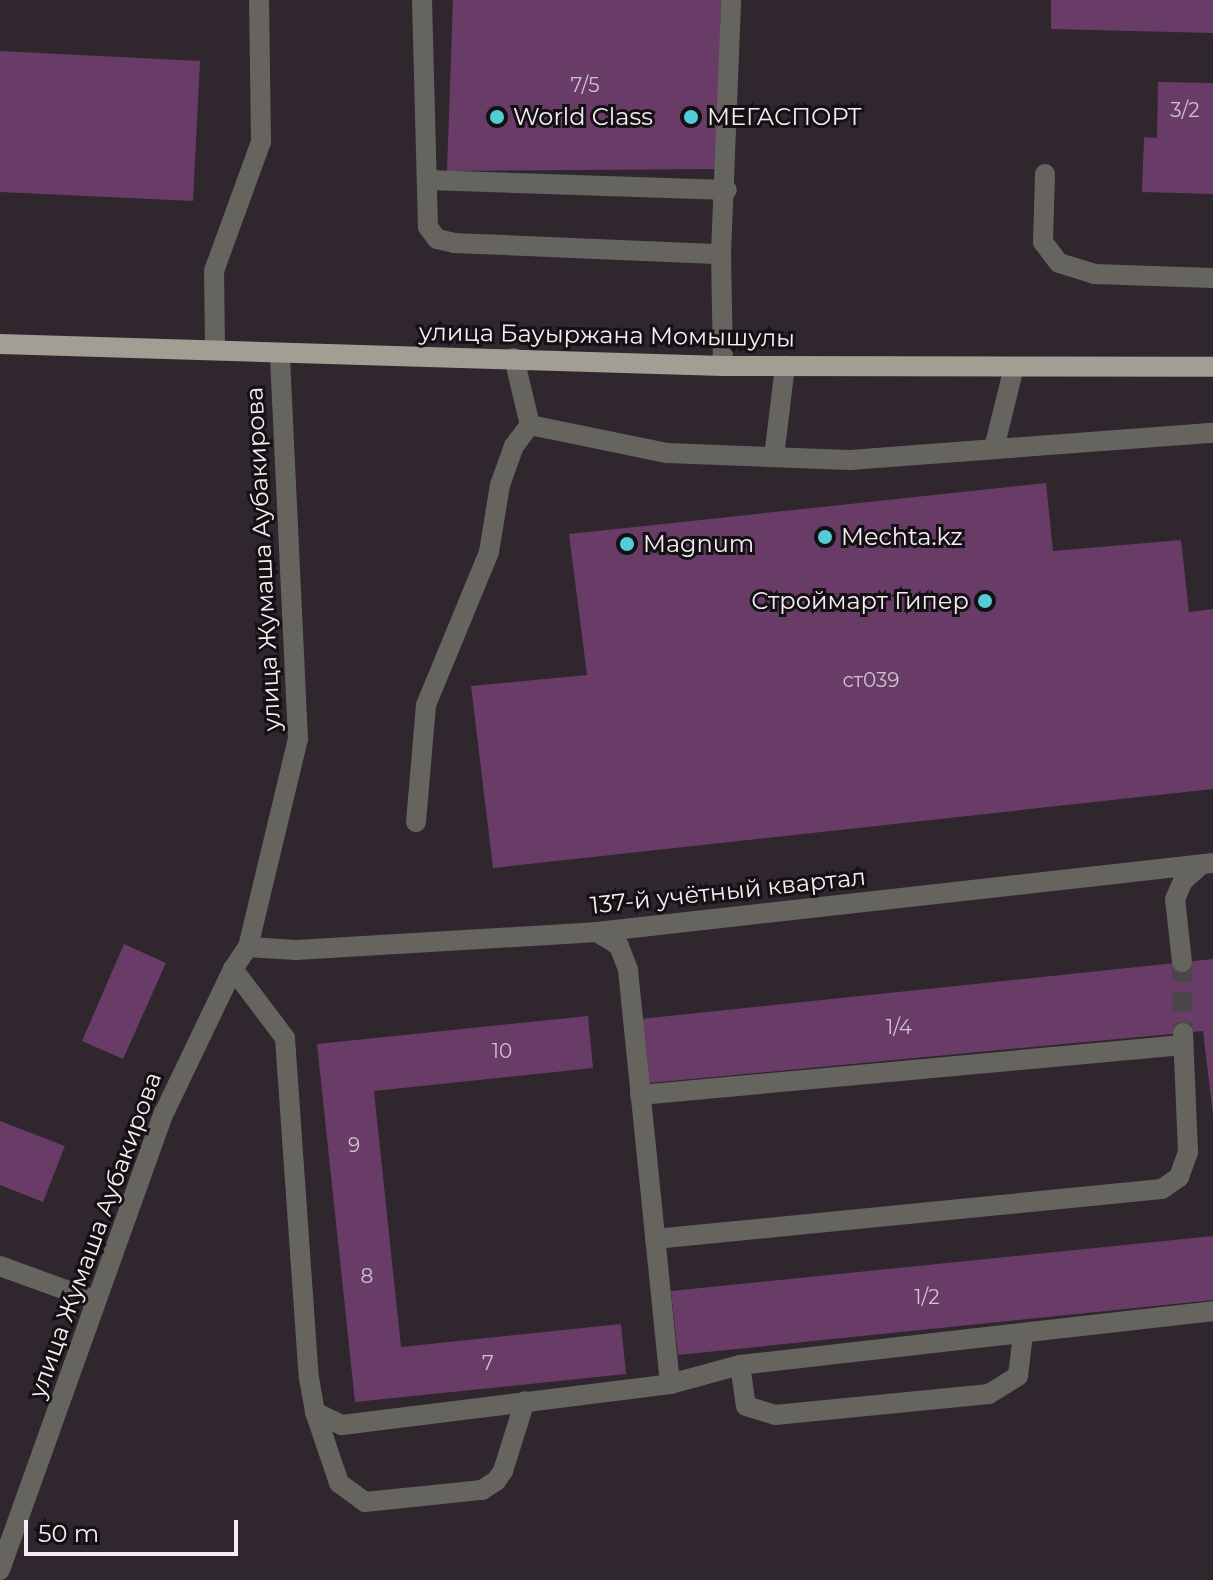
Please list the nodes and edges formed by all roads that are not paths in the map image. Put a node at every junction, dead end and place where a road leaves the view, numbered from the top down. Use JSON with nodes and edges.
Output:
{"nodes":[{"id":1,"x":259,"y":0,"type":"edge"},
{"id":2,"x":422,"y":0,"type":"edge"},
{"id":3,"x":731,"y":0,"type":"edge"},
{"id":4,"x":1045,"y":174,"type":"dead end"},
{"id":5,"x":427,"y":180,"type":"junction"},
{"id":6,"x":727,"y":190,"type":"junction"},
{"id":7,"x":721,"y":254,"type":"junction"},
{"id":8,"x":1213,"y":278,"type":"edge"},
{"id":9,"x":0,"y":344,"type":"edge"},
{"id":10,"x":215,"y":348,"type":"junction"},
{"id":11,"x":280,"y":354,"type":"junction"},
{"id":12,"x":514,"y":358,"type":"junction"},
{"id":13,"x":723,"y":366,"type":"junction"},
{"id":14,"x":785,"y":366,"type":"junction"},
{"id":15,"x":1014,"y":367,"type":"junction"},
{"id":16,"x":1213,"y":367,"type":"edge"},
{"id":17,"x":530,"y":425,"type":"junction"},
{"id":18,"x":1213,"y":433,"type":"edge"},
{"id":19,"x":994,"y":448,"type":"junction"},
{"id":20,"x":774,"y":457,"type":"junction"},
{"id":21,"x":416,"y":822,"type":"dead end"},
{"id":22,"x":1208,"y":863,"type":"edge"},
{"id":23,"x":597,"y":932,"type":"junction"},
{"id":24,"x":248,"y":947,"type":"junction"},
{"id":25,"x":1182,"y":962,"type":"tunnel mouth"},
{"id":26,"x":233,"y":969,"type":"junction"},
{"id":27,"x":640,"y":1095,"type":"junction"},
{"id":28,"x":655,"y":1239,"type":"junction"},
{"id":29,"x":0,"y":1266,"type":"edge"},
{"id":30,"x":96,"y":1301,"type":"junction"},
{"id":31,"x":1213,"y":1311,"type":"edge"},
{"id":32,"x":1023,"y":1334,"type":"junction"},
{"id":33,"x":740,"y":1365,"type":"junction"},
{"id":34,"x":670,"y":1384,"type":"junction"},
{"id":35,"x":525,"y":1401,"type":"junction"},
{"id":36,"x":315,"y":1412,"type":"junction"},
{"id":37,"x":0,"y":1570,"type":"edge"}],
"edges":[{"from":1,"to":10,"type":"street"},
{"from":2,"to":5,"type":"street"},
{"from":3,"to":6,"type":"street"},
{"from":4,"to":8,"type":"street"},
{"from":5,"to":6,"type":"street"},
{"from":5,"to":7,"type":"street"},
{"from":6,"to":7,"type":"street"},
{"from":7,"to":13,"type":"street"},
{"from":9,"to":10,"type":"main road","name":"улица Бауыржана Момышулы"},
{"from":10,"to":11,"type":"main road","name":"улица Бауыржана Момышулы"},
{"from":11,"to":12,"type":"main road","name":"улица Бауыржана Момышулы"},
{"from":11,"to":24,"type":"street","name":"улица Жумаша Аубакирова"},
{"from":12,"to":13,"type":"main road","name":"улица Бауыржана Момышулы"},
{"from":12,"to":17,"type":"street"},
{"from":13,"to":14,"type":"main road","name":"улица Бауыржана Момышулы"},
{"from":14,"to":15,"type":"main road","name":"улица Бауыржана Момышулы"},
{"from":14,"to":20,"type":"street"},
{"from":15,"to":16,"type":"main road","name":"улица Бауыржана Момышулы"},
{"from":15,"to":19,"type":"street"},
{"from":17,"to":20,"type":"street"},
{"from":17,"to":21,"type":"street"},
{"from":18,"to":19,"type":"street"},
{"from":19,"to":20,"type":"street"},
{"from":22,"to":23,"type":"street","name":"137-й учётный квартал"},
{"from":22,"to":25,"type":"street"},
{"from":23,"to":24,"type":"street","name":"137-й учётный квартал"},
{"from":23,"to":27,"type":"street"},
{"from":24,"to":26,"type":"street","name":"улица Жумаша Аубакирова"},
{"from":26,"to":30,"type":"street","name":"улица Жумаша Аубакирова"},
{"from":26,"to":36,"type":"street"},
{"from":27,"to":28,"type":"street"},
{"from":27,"to":28,"type":"street"},
{"from":28,"to":34,"type":"street"},
{"from":29,"to":30,"type":"street"},
{"from":30,"to":37,"type":"street","name":"улица Жумаша Аубакирова"},
{"from":31,"to":32,"type":"street"},
{"from":32,"to":33,"type":"street"},
{"from":32,"to":33,"type":"street"},
{"from":33,"to":34,"type":"street"},
{"from":34,"to":35,"type":"street"},
{"from":35,"to":36,"type":"street"},
{"from":35,"to":36,"type":"street"}]}
